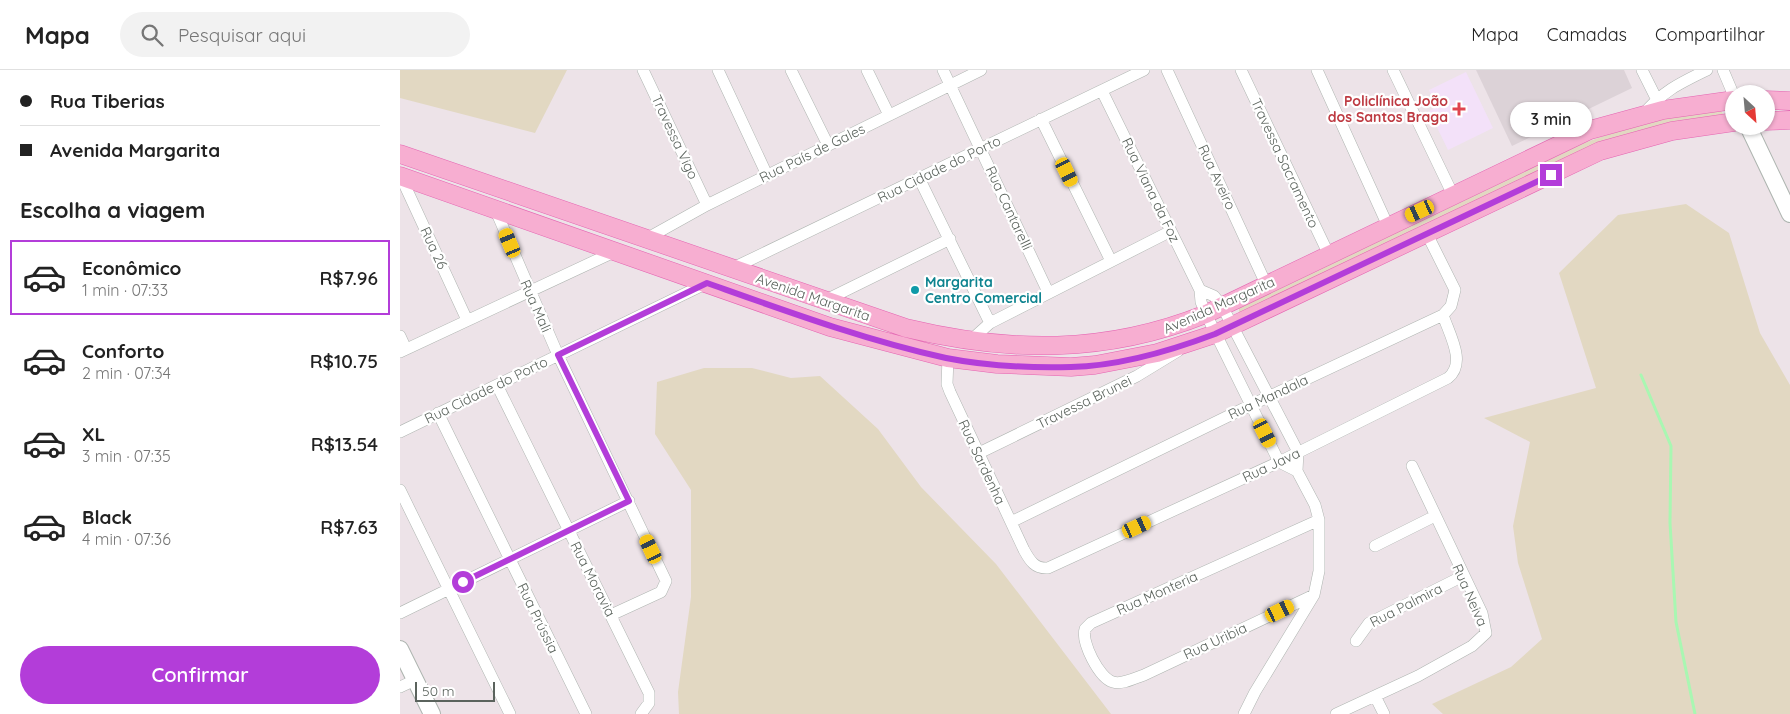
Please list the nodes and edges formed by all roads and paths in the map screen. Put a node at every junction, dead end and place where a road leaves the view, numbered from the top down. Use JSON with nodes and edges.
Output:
{"nodes":[{"id":1,"x":643,"y":70,"type":"edge"},
{"id":2,"x":718,"y":70,"type":"edge"},
{"id":3,"x":791,"y":70,"type":"edge"},
{"id":4,"x":867,"y":70,"type":"edge"},
{"id":5,"x":943,"y":70,"type":"edge"},
{"id":6,"x":981,"y":70,"type":"edge"},
{"id":7,"x":1144,"y":70,"type":"edge"},
{"id":8,"x":1167,"y":70,"type":"edge"},
{"id":9,"x":1241,"y":70,"type":"edge"},
{"id":10,"x":1316,"y":70,"type":"edge"},
{"id":11,"x":1392,"y":70,"type":"edge"},
{"id":12,"x":1642,"y":70,"type":"edge"},
{"id":13,"x":1707,"y":70,"type":"edge"},
{"id":14,"x":1722,"y":70,"type":"edge"},
{"id":15,"x":950,"y":85,"type":"junction"},
{"id":16,"x":1729,"y":85,"type":"edge"},
{"id":17,"x":1102,"y":91,"type":"junction"},
{"id":18,"x":1656,"y":98,"type":"junction"},
{"id":19,"x":1775,"y":100,"type":"edge"},
{"id":20,"x":1725,"y":101,"type":"edge"},
{"id":21,"x":1790,"y":101,"type":"edge"},
{"id":22,"x":889,"y":115,"type":"junction"},
{"id":23,"x":1642,"y":116,"type":"junction"},
{"id":24,"x":1041,"y":119,"type":"junction"},
{"id":25,"x":1790,"y":120,"type":"edge"},
{"id":26,"x":1775,"y":121,"type":"edge"},
{"id":27,"x":1725,"y":123,"type":"edge"},
{"id":28,"x":1752,"y":135,"type":"edge"},
{"id":29,"x":828,"y":145,"type":"junction"},
{"id":30,"x":982,"y":149,"type":"junction"},
{"id":31,"x":400,"y":154,"type":"edge"},
{"id":32,"x":767,"y":175,"type":"junction"},
{"id":33,"x":400,"y":177,"type":"edge"},
{"id":34,"x":919,"y":178,"type":"junction"},
{"id":35,"x":1453,"y":196,"type":"junction"},
{"id":36,"x":707,"y":205,"type":"junction"},
{"id":37,"x":496,"y":212,"type":"junction"},
{"id":38,"x":1790,"y":214,"type":"edge"},
{"id":39,"x":1388,"y":226,"type":"junction"},
{"id":40,"x":1171,"y":230,"type":"junction"},
{"id":41,"x":1428,"y":234,"type":"junction"},
{"id":42,"x":646,"y":239,"type":"junction"},
{"id":43,"x":950,"y":239,"type":"junction"},
{"id":44,"x":614,"y":252,"type":"junction"},
{"id":45,"x":1329,"y":255,"type":"junction"},
{"id":46,"x":1111,"y":261,"type":"junction"},
{"id":47,"x":733,"y":268,"type":"junction"},
{"id":48,"x":707,"y":283,"type":"junction"},
{"id":49,"x":1266,"y":284,"type":"junction"},
{"id":50,"x":1200,"y":290,"type":"junction"},
{"id":51,"x":529,"y":291,"type":"junction"},
{"id":52,"x":1048,"y":292,"type":"junction"},
{"id":53,"x":824,"y":301,"type":"junction"},
{"id":54,"x":1222,"y":306,"type":"junction"},
{"id":55,"x":1206,"y":314,"type":"junction"},
{"id":56,"x":1443,"y":315,"type":"junction"},
{"id":57,"x":467,"y":320,"type":"junction"},
{"id":58,"x":990,"y":323,"type":"junction"},
{"id":59,"x":1232,"y":326,"type":"junction"},
{"id":60,"x":1215,"y":334,"type":"junction"},
{"id":61,"x":400,"y":336,"type":"edge"},
{"id":62,"x":970,"y":341,"type":"junction"},
{"id":63,"x":1186,"y":345,"type":"junction"},
{"id":64,"x":403,"y":350,"type":"edge"},
{"id":65,"x":558,"y":355,"type":"junction"},
{"id":66,"x":948,"y":358,"type":"junction"},
{"id":67,"x":497,"y":385,"type":"junction"},
{"id":68,"x":1269,"y":396,"type":"junction"},
{"id":69,"x":1251,"y":405,"type":"junction"},
{"id":70,"x":438,"y":413,"type":"junction"},
{"id":71,"x":400,"y":432,"type":"edge"},
{"id":72,"x":1298,"y":452,"type":"junction"},
{"id":73,"x":977,"y":454,"type":"junction"},
{"id":74,"x":1279,"y":462,"type":"junction"},
{"id":75,"x":1412,"y":466,"type":"dead end"},
{"id":76,"x":1297,"y":471,"type":"junction"},
{"id":77,"x":400,"y":490,"type":"edge"},
{"id":78,"x":629,"y":501,"type":"junction"},
{"id":79,"x":1435,"y":516,"type":"junction"},
{"id":80,"x":1319,"y":520,"type":"junction"},
{"id":81,"x":1011,"y":522,"type":"junction"},
{"id":82,"x":568,"y":530,"type":"junction"},
{"id":83,"x":1375,"y":546,"type":"dead end"},
{"id":84,"x":510,"y":560,"type":"junction"},
{"id":85,"x":1030,"y":562,"type":"joint"},
{"id":86,"x":1463,"y":576,"type":"junction"},
{"id":87,"x":448,"y":589,"type":"junction"},
{"id":88,"x":1314,"y":595,"type":"junction"},
{"id":89,"x":400,"y":613,"type":"edge"},
{"id":90,"x":611,"y":615,"type":"junction"},
{"id":91,"x":1356,"y":641,"type":"dead end"},
{"id":92,"x":400,"y":649,"type":"edge"},
{"id":93,"x":1144,"y":675,"type":"joint"},
{"id":94,"x":415,"y":680,"type":"junction"},
{"id":95,"x":400,"y":687,"type":"edge"},
{"id":96,"x":1375,"y":696,"type":"junction"},
{"id":97,"x":432,"y":714,"type":"edge"},
{"id":98,"x":510,"y":714,"type":"edge"},
{"id":99,"x":586,"y":714,"type":"edge"},
{"id":100,"x":641,"y":714,"type":"edge"},
{"id":101,"x":1244,"y":714,"type":"edge"},
{"id":102,"x":1336,"y":714,"type":"edge"},
{"id":103,"x":1384,"y":714,"type":"edge"}],
"edges":[{"from":1,"to":36,"type":"street","name":"Travessa Vigo"},
{"from":2,"to":32,"type":"street"},
{"from":3,"to":29,"type":"street"},
{"from":4,"to":22,"type":"street"},
{"from":5,"to":15,"type":"street","name":"Rua Cantarelli"},
{"from":6,"to":15,"type":"street","name":"Rua País de Gales"},
{"from":7,"to":17,"type":"street","name":"Rua Cidade do Porto"},
{"from":8,"to":49,"type":"street","name":"Rua Aveiro"},
{"from":9,"to":45,"type":"street","name":"Travessa Sacramento"},
{"from":10,"to":39,"type":"street"},
{"from":11,"to":35,"type":"street"},
{"from":12,"to":18,"type":"street"},
{"from":13,"to":18,"type":"street"},
{"from":14,"to":16,"type":"street"},
{"from":15,"to":22,"type":"street","name":"Rua País de Gales"},
{"from":15,"to":30,"type":"street","name":"Rua Cantarelli"},
{"from":17,"to":24,"type":"street","name":"Rua Cidade do Porto"},
{"from":17,"to":40,"type":"street","name":"Rua Viana da Foz"},
{"from":18,"to":23,"type":"street"},
{"from":19,"to":21,"type":"main road"},
{"from":20,"to":23,"type":"main road","name":"Avenida Margarita"},
{"from":22,"to":29,"type":"street","name":"Rua País de Gales"},
{"from":23,"to":35,"type":"main road","name":"Avenida Margarita"},
{"from":24,"to":30,"type":"street","name":"Rua Cidade do Porto"},
{"from":24,"to":46,"type":"street"},
{"from":25,"to":26,"type":"main road"},
{"from":27,"to":41,"type":"main road","name":"Avenida Margarita"},
{"from":28,"to":38,"type":"street"},
{"from":29,"to":32,"type":"street","name":"Rua País de Gales"},
{"from":30,"to":34,"type":"street","name":"Rua Cidade do Porto"},
{"from":30,"to":52,"type":"street","name":"Rua Cantarelli"},
{"from":31,"to":42,"type":"main road","name":"Avenida Margarita"},
{"from":32,"to":36,"type":"street","name":"Rua País de Gales"},
{"from":33,"to":37,"type":"main road","name":"Avenida Margarita"},
{"from":33,"to":57,"type":"street","name":"Rua 26"},
{"from":34,"to":43,"type":"street"},
{"from":34,"to":47,"type":"street","name":"Rua Cidade do Porto"},
{"from":35,"to":39,"type":"main road","name":"Avenida Margarita"},
{"from":36,"to":42,"type":"street","name":"Rua País de Gales"},
{"from":37,"to":44,"type":"main road","name":"Avenida Margarita"},
{"from":37,"to":51,"type":"street","name":"Rua Mali"},
{"from":39,"to":45,"type":"main road","name":"Avenida Margarita"},
{"from":40,"to":46,"type":"street"},
{"from":40,"to":50,"type":"street","name":"Rua Viana da Foz"},
{"from":41,"to":56,"type":"street"},
{"from":41,"to":59,"type":"main road","name":"Avenida Margarita"},
{"from":42,"to":47,"type":"main road","name":"Avenida Margarita"},
{"from":43,"to":53,"type":"street"},
{"from":43,"to":58,"type":"street"},
{"from":44,"to":48,"type":"main road","name":"Avenida Margarita"},
{"from":44,"to":51,"type":"street"},
{"from":45,"to":49,"type":"main road","name":"Avenida Margarita"},
{"from":46,"to":52,"type":"street"},
{"from":47,"to":53,"type":"main road","name":"Avenida Margarita"},
{"from":48,"to":65,"type":"street","name":"Rua Cidade do Porto"},
{"from":48,"to":66,"type":"main road","name":"Avenida Margarita"},
{"from":49,"to":54,"type":"main road","name":"Avenida Margarita"},
{"from":50,"to":54,"type":"street"},
{"from":50,"to":55,"type":"street","name":"Rua Viana da Foz"},
{"from":51,"to":57,"type":"street"},
{"from":51,"to":65,"type":"street","name":"Rua Mali"},
{"from":52,"to":58,"type":"street"},
{"from":53,"to":62,"type":"main road","name":"Avenida Margarita"},
{"from":54,"to":55,"type":"main road","name":"Avenida Margarita"},
{"from":54,"to":59,"type":"street"},
{"from":55,"to":60,"type":"street","name":"Rua Viana da Foz"},
{"from":55,"to":62,"type":"main road","name":"Avenida Margarita"},
{"from":56,"to":68,"type":"street","name":"Rua Mandala"},
{"from":56,"to":72,"type":"street","name":"Rua Java"},
{"from":57,"to":64,"type":"street"},
{"from":58,"to":62,"type":"street"},
{"from":59,"to":60,"type":"main road","name":"Avenida Margarita"},
{"from":59,"to":68,"type":"street"},
{"from":60,"to":63,"type":"main road","name":"Avenida Margarita"},
{"from":60,"to":69,"type":"street","name":"Rua Viana da Foz"},
{"from":61,"to":64,"type":"street"},
{"from":63,"to":66,"type":"main road","name":"Avenida Margarita"},
{"from":63,"to":73,"type":"street","name":"Travessa Brunei"},
{"from":65,"to":67,"type":"street","name":"Rua Cidade do Porto"},
{"from":65,"to":78,"type":"street","name":"Rua Mali"},
{"from":66,"to":73,"type":"street","name":"Rua Sardenha"},
{"from":67,"to":70,"type":"street","name":"Rua Cidade do Porto"},
{"from":67,"to":82,"type":"street","name":"Rua Moravia"},
{"from":68,"to":69,"type":"street","name":"Rua Mandala"},
{"from":68,"to":72,"type":"street"},
{"from":69,"to":74,"type":"street","name":"Rua Viana da Foz"},
{"from":69,"to":81,"type":"street","name":"Rua Mandala"},
{"from":70,"to":71,"type":"street","name":"Rua Cidade do Porto"},
{"from":70,"to":84,"type":"street","name":"Rua Prússia"},
{"from":72,"to":74,"type":"street","name":"Rua Java"},
{"from":72,"to":76,"type":"street"},
{"from":73,"to":81,"type":"street","name":"Rua Sardenha"},
{"from":74,"to":76,"type":"street"},
{"from":74,"to":85,"type":"street","name":"Rua Java"},
{"from":75,"to":79,"type":"street","name":"Rua Neiva"},
{"from":76,"to":80,"type":"street"},
{"from":77,"to":87,"type":"street"},
{"from":78,"to":82,"type":"street"},
{"from":78,"to":90,"type":"street","name":"Rua Mali"},
{"from":79,"to":83,"type":"street"},
{"from":79,"to":86,"type":"street","name":"Rua Neiva"},
{"from":80,"to":88,"type":"street"},
{"from":80,"to":93,"type":"street","name":"Rua Monteria"},
{"from":81,"to":85,"type":"street","name":"Rua Sardenha"},
{"from":82,"to":84,"type":"street"},
{"from":82,"to":90,"type":"street","name":"Rua Moravia"},
{"from":84,"to":87,"type":"street"},
{"from":84,"to":99,"type":"street","name":"Rua Prússia"},
{"from":86,"to":91,"type":"street","name":"Rua Palmira"},
{"from":86,"to":96,"type":"street","name":"Rua Neiva"},
{"from":87,"to":89,"type":"street"},
{"from":87,"to":98,"type":"street"},
{"from":88,"to":93,"type":"street","name":"Rua Uribia"},
{"from":88,"to":101,"type":"street"},
{"from":90,"to":100,"type":"street","name":"Rua Moravia"},
{"from":92,"to":94,"type":"street"},
{"from":94,"to":95,"type":"street"},
{"from":94,"to":97,"type":"street"},
{"from":96,"to":102,"type":"street"},
{"from":96,"to":103,"type":"street"}]}
